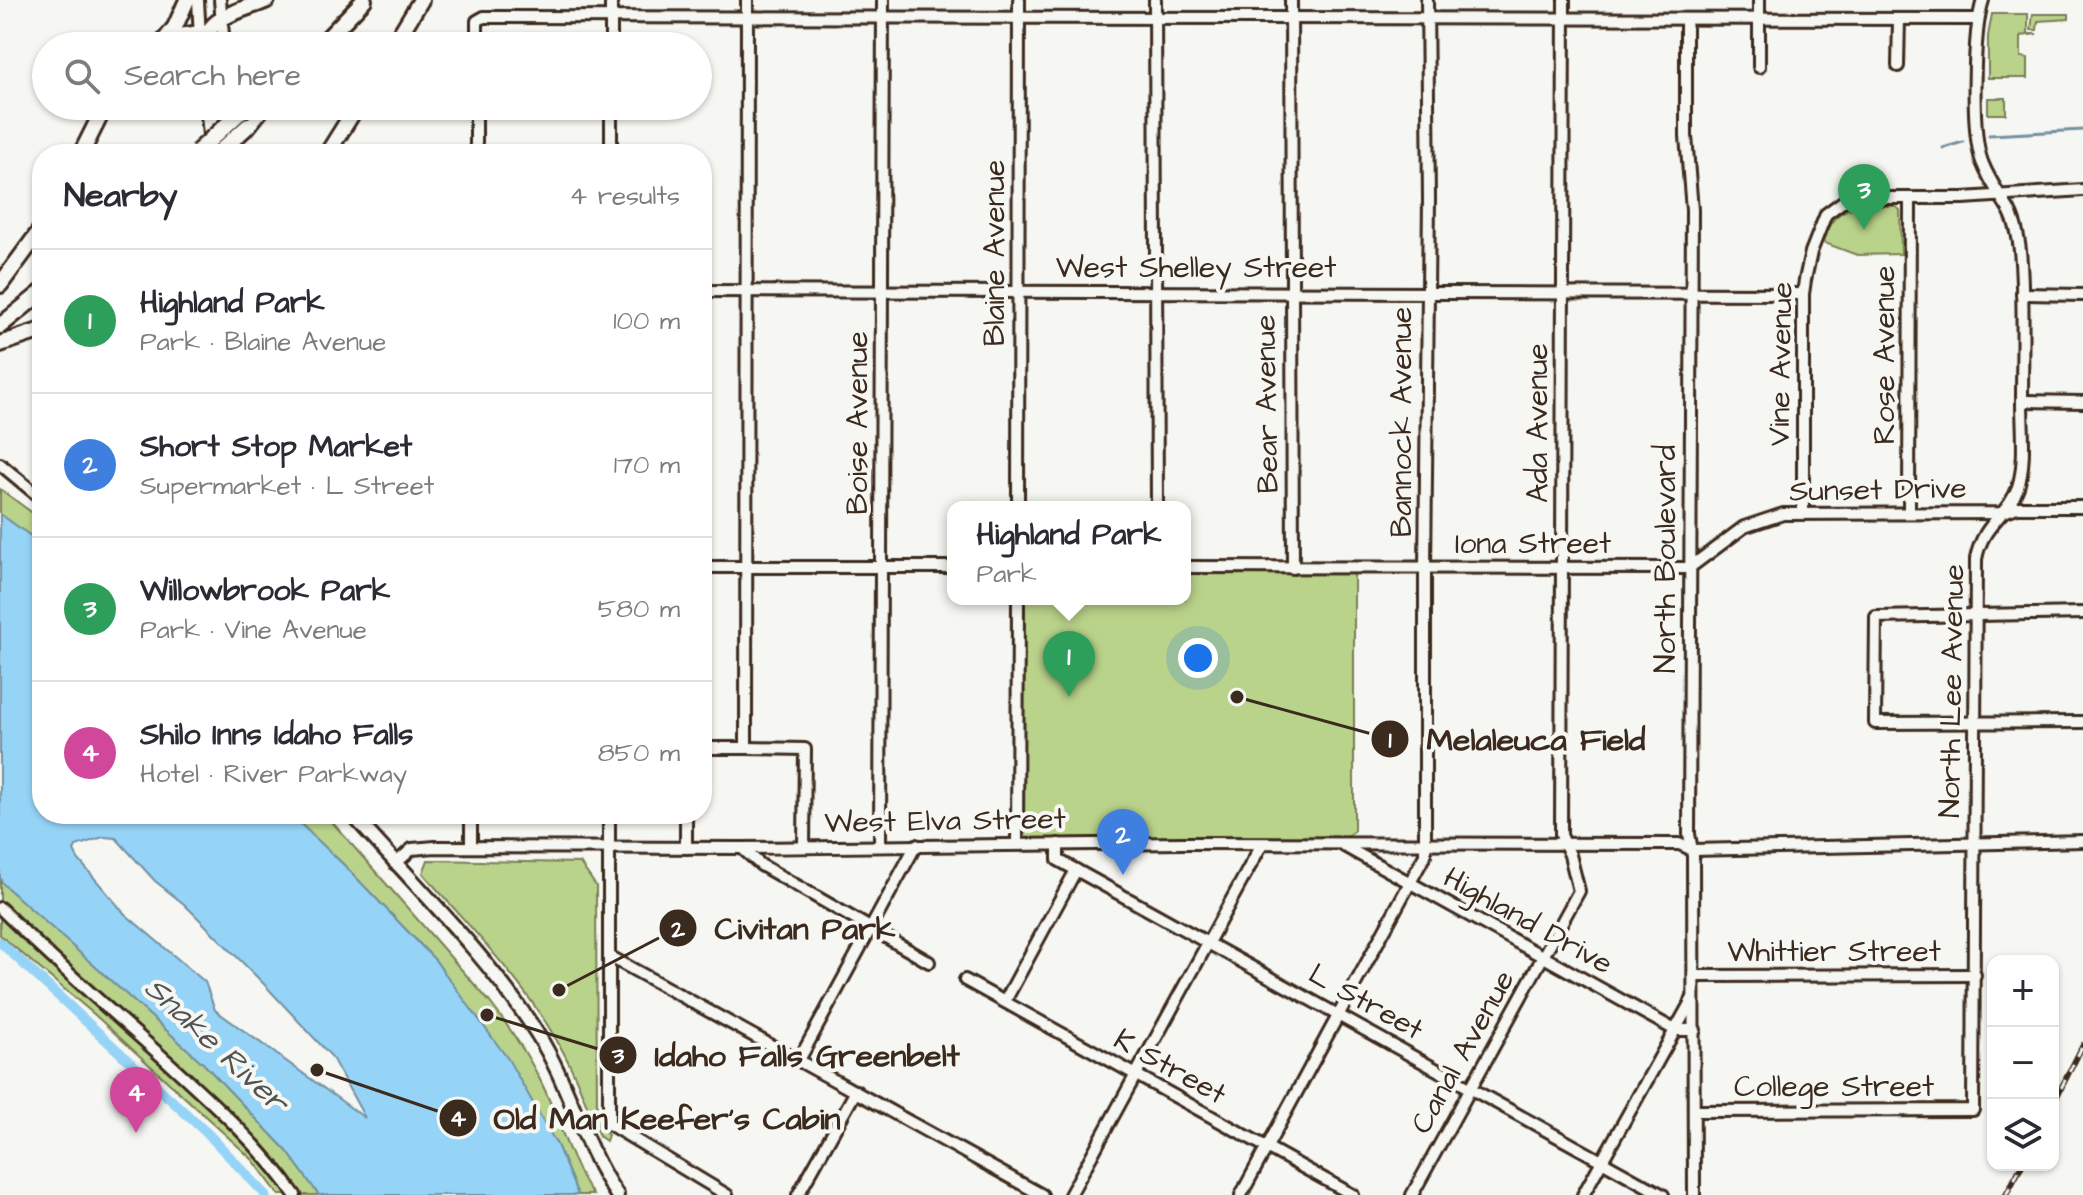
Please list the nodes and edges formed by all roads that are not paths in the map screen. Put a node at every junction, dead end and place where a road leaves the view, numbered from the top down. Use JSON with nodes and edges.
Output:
{"nodes":[{"id":1,"x":187,"y":0,"type":"edge"},
{"id":2,"x":198,"y":0,"type":"edge"},
{"id":3,"x":220,"y":0,"type":"edge"},
{"id":4,"x":233,"y":0,"type":"edge"},
{"id":5,"x":364,"y":0,"type":"edge"},
{"id":6,"x":421,"y":0,"type":"edge"},
{"id":7,"x":611,"y":0,"type":"edge"},
{"id":8,"x":747,"y":0,"type":"edge"},
{"id":9,"x":883,"y":0,"type":"edge"},
{"id":10,"x":1019,"y":0,"type":"edge"},
{"id":11,"x":1155,"y":0,"type":"edge"},
{"id":12,"x":1291,"y":0,"type":"edge"},
{"id":13,"x":1427,"y":0,"type":"edge"},
{"id":14,"x":1564,"y":0,"type":"edge"},
{"id":15,"x":1759,"y":0,"type":"edge"},
{"id":16,"x":1983,"y":0,"type":"edge"},
{"id":17,"x":261,"y":3,"type":"edge"},
{"id":18,"x":611,"y":16,"type":"junction"},
{"id":19,"x":747,"y":16,"type":"junction"},
{"id":20,"x":883,"y":16,"type":"junction"},
{"id":21,"x":1019,"y":16,"type":"junction"},
{"id":22,"x":221,"y":17,"type":"junction"},
{"id":23,"x":1155,"y":17,"type":"junction"},
{"id":24,"x":1291,"y":17,"type":"junction"},
{"id":25,"x":1427,"y":18,"type":"junction"},
{"id":26,"x":1564,"y":18,"type":"junction"},
{"id":27,"x":1759,"y":18,"type":"junction"},
{"id":28,"x":1686,"y":19,"type":"junction"},
{"id":29,"x":1899,"y":19,"type":"junction"},
{"id":30,"x":1978,"y":19,"type":"junction"},
{"id":31,"x":171,"y":32,"type":"edge"},
{"id":32,"x":203,"y":32,"type":"edge"},
{"id":33,"x":210,"y":32,"type":"edge"},
{"id":34,"x":223,"y":32,"type":"edge"},
{"id":35,"x":333,"y":32,"type":"edge"},
{"id":36,"x":402,"y":32,"type":"edge"},
{"id":37,"x":477,"y":32,"type":"edge"},
{"id":38,"x":611,"y":32,"type":"edge"},
{"id":39,"x":1898,"y":66,"type":"dead end"},
{"id":40,"x":1759,"y":67,"type":"dead end"},
{"id":41,"x":98,"y":120,"type":"edge"},
{"id":42,"x":206,"y":120,"type":"edge"},
{"id":43,"x":220,"y":120,"type":"edge"},
{"id":44,"x":230,"y":120,"type":"edge"},
{"id":45,"x":234,"y":120,"type":"edge"},
{"id":46,"x":253,"y":120,"type":"edge"},
{"id":47,"x":348,"y":120,"type":"edge"},
{"id":48,"x":476,"y":120,"type":"edge"},
{"id":49,"x":611,"y":120,"type":"edge"},
{"id":50,"x":86,"y":144,"type":"edge"},
{"id":51,"x":205,"y":144,"type":"edge"},
{"id":52,"x":213,"y":144,"type":"edge"},
{"id":53,"x":219,"y":144,"type":"edge"},
{"id":54,"x":223,"y":144,"type":"edge"},
{"id":55,"x":232,"y":144,"type":"edge"},
{"id":56,"x":333,"y":144,"type":"edge"},
{"id":57,"x":476,"y":144,"type":"edge"},
{"id":58,"x":611,"y":144,"type":"edge"},
{"id":59,"x":2083,"y":190,"type":"edge"},
{"id":60,"x":1997,"y":195,"type":"junction"},
{"id":61,"x":1910,"y":198,"type":"junction"},
{"id":62,"x":32,"y":242,"type":"edge"},
{"id":63,"x":0,"y":285,"type":"edge"},
{"id":64,"x":712,"y":291,"type":"edge"},
{"id":65,"x":747,"y":291,"type":"junction"},
{"id":66,"x":883,"y":292,"type":"junction"},
{"id":67,"x":1019,"y":292,"type":"junction"},
{"id":68,"x":1155,"y":292,"type":"junction"},
{"id":69,"x":1427,"y":292,"type":"junction"},
{"id":70,"x":1290,"y":293,"type":"junction"},
{"id":71,"x":1563,"y":293,"type":"junction"},
{"id":72,"x":1690,"y":293,"type":"junction"},
{"id":73,"x":1803,"y":294,"type":"junction"},
{"id":74,"x":2022,"y":294,"type":"junction"},
{"id":75,"x":2083,"y":295,"type":"edge"},
{"id":76,"x":32,"y":300,"type":"edge"},
{"id":77,"x":0,"y":326,"type":"edge"},
{"id":78,"x":32,"y":333,"type":"edge"},
{"id":79,"x":0,"y":344,"type":"edge"},
{"id":80,"x":2022,"y":401,"type":"junction"},
{"id":81,"x":2083,"y":402,"type":"edge"},
{"id":82,"x":0,"y":464,"type":"edge"},
{"id":83,"x":32,"y":491,"type":"edge"},
{"id":84,"x":1018,"y":501,"type":"edge"},
{"id":85,"x":1157,"y":501,"type":"edge"},
{"id":86,"x":2083,"y":507,"type":"edge"},
{"id":87,"x":1803,"y":512,"type":"junction"},
{"id":88,"x":1909,"y":512,"type":"junction"},
{"id":89,"x":2001,"y":513,"type":"junction"},
{"id":90,"x":712,"y":567,"type":"edge"},
{"id":91,"x":747,"y":567,"type":"junction"},
{"id":92,"x":882,"y":567,"type":"junction"},
{"id":93,"x":947,"y":567,"type":"edge"},
{"id":94,"x":1191,"y":567,"type":"edge"},
{"id":95,"x":1293,"y":568,"type":"junction"},
{"id":96,"x":1425,"y":568,"type":"junction"},
{"id":97,"x":1562,"y":568,"type":"junction"},
{"id":98,"x":1689,"y":568,"type":"junction"},
{"id":99,"x":1018,"y":605,"type":"edge"},
{"id":100,"x":2083,"y":613,"type":"edge"},
{"id":101,"x":1975,"y":616,"type":"junction"},
{"id":102,"x":1974,"y":722,"type":"junction"},
{"id":103,"x":2083,"y":722,"type":"edge"},
{"id":104,"x":712,"y":748,"type":"edge"},
{"id":105,"x":746,"y":748,"type":"junction"},
{"id":106,"x":361,"y":824,"type":"edge"},
{"id":107,"x":471,"y":824,"type":"edge"},
{"id":108,"x":609,"y":824,"type":"edge"},
{"id":109,"x":686,"y":824,"type":"edge"},
{"id":110,"x":2083,"y":841,"type":"edge"},
{"id":111,"x":1017,"y":844,"type":"junction"},
{"id":112,"x":1058,"y":844,"type":"junction"},
{"id":113,"x":1262,"y":844,"type":"junction"},
{"id":114,"x":1340,"y":844,"type":"junction"},
{"id":115,"x":1425,"y":844,"type":"junction"},
{"id":116,"x":1565,"y":844,"type":"junction"},
{"id":117,"x":1974,"y":844,"type":"junction"},
{"id":118,"x":916,"y":845,"type":"junction"},
{"id":119,"x":880,"y":846,"type":"junction"},
{"id":120,"x":471,"y":847,"type":"junction"},
{"id":121,"x":804,"y":847,"type":"junction"},
{"id":122,"x":608,"y":848,"type":"junction"},
{"id":123,"x":686,"y":848,"type":"junction"},
{"id":124,"x":742,"y":848,"type":"junction"},
{"id":125,"x":1693,"y":850,"type":"junction"},
{"id":126,"x":395,"y":864,"type":"junction"},
{"id":127,"x":1076,"y":870,"type":"junction"},
{"id":128,"x":1412,"y":884,"type":"junction"},
{"id":129,"x":0,"y":908,"type":"edge"},
{"id":130,"x":872,"y":929,"type":"junction"},
{"id":131,"x":1209,"y":942,"type":"junction"},
{"id":132,"x":609,"y":956,"type":"junction"},
{"id":133,"x":1544,"y":957,"type":"junction"},
{"id":134,"x":929,"y":962,"type":"dead end"},
{"id":135,"x":1975,"y":975,"type":"junction"},
{"id":136,"x":1694,"y":976,"type":"junction"},
{"id":137,"x":965,"y":980,"type":"dead end"},
{"id":138,"x":1694,"y":996,"type":"junction"},
{"id":139,"x":1005,"y":1001,"type":"junction"},
{"id":140,"x":1340,"y":1015,"type":"junction"},
{"id":141,"x":1675,"y":1030,"type":"junction"},
{"id":142,"x":1695,"y":1030,"type":"junction"},
{"id":143,"x":799,"y":1060,"type":"junction"},
{"id":144,"x":1134,"y":1075,"type":"junction"},
{"id":145,"x":1471,"y":1089,"type":"junction"},
{"id":146,"x":856,"y":1091,"type":"junction"},
{"id":147,"x":1973,"y":1110,"type":"joint"},
{"id":148,"x":1695,"y":1111,"type":"junction"},
{"id":149,"x":1266,"y":1147,"type":"junction"},
{"id":150,"x":1601,"y":1161,"type":"junction"},
{"id":151,"x":295,"y":1195,"type":"edge"},
{"id":152,"x":617,"y":1195,"type":"edge"},
{"id":153,"x":727,"y":1195,"type":"edge"},
{"id":154,"x":798,"y":1195,"type":"edge"},
{"id":155,"x":1042,"y":1195,"type":"edge"},
{"id":156,"x":1070,"y":1195,"type":"edge"},
{"id":157,"x":1241,"y":1195,"type":"edge"},
{"id":158,"x":1353,"y":1195,"type":"edge"},
{"id":159,"x":1412,"y":1195,"type":"edge"},
{"id":160,"x":1583,"y":1195,"type":"edge"},
{"id":161,"x":1663,"y":1195,"type":"edge"},
{"id":162,"x":1694,"y":1195,"type":"edge"}],
"edges":[{"from":1,"to":31,"type":"highway"},
{"from":2,"to":32,"type":"street"},
{"from":3,"to":22,"type":"street"},
{"from":4,"to":17,"type":"highway"},
{"from":5,"to":35,"type":"highway"},
{"from":6,"to":36,"type":"highway"},
{"from":7,"to":18,"type":"street"},
{"from":8,"to":19,"type":"street"},
{"from":9,"to":20,"type":"street","name":"Boise Avenue"},
{"from":10,"to":21,"type":"street","name":"Blaine Avenue"},
{"from":11,"to":23,"type":"street"},
{"from":12,"to":24,"type":"street","name":"Bear Avenue"},
{"from":13,"to":25,"type":"street","name":"Bannock Avenue"},
{"from":14,"to":26,"type":"street","name":"Ada Avenue"},
{"from":15,"to":27,"type":"street"},
{"from":16,"to":30,"type":"street","name":"North Lee Avenue"},
{"from":17,"to":22,"type":"highway"},
{"from":18,"to":19,"type":"street"},
{"from":18,"to":37,"type":"street"},
{"from":18,"to":38,"type":"street"},
{"from":19,"to":20,"type":"street"},
{"from":19,"to":65,"type":"street"},
{"from":20,"to":21,"type":"street"},
{"from":20,"to":66,"type":"street","name":"Boise Avenue"},
{"from":21,"to":23,"type":"street"},
{"from":21,"to":67,"type":"street","name":"Blaine Avenue"},
{"from":22,"to":33,"type":"highway"},
{"from":22,"to":34,"type":"street"},
{"from":23,"to":24,"type":"street"},
{"from":23,"to":68,"type":"street"},
{"from":24,"to":25,"type":"street"},
{"from":24,"to":70,"type":"street","name":"Bear Avenue"},
{"from":25,"to":26,"type":"street"},
{"from":25,"to":69,"type":"street","name":"Bannock Avenue"},
{"from":26,"to":28,"type":"street"},
{"from":26,"to":71,"type":"street","name":"Ada Avenue"},
{"from":27,"to":28,"type":"street"},
{"from":27,"to":29,"type":"street"},
{"from":27,"to":40,"type":"street"},
{"from":28,"to":72,"type":"street","name":"North Boulevard"},
{"from":29,"to":30,"type":"street"},
{"from":29,"to":39,"type":"street"},
{"from":30,"to":60,"type":"street","name":"North Lee Avenue"},
{"from":41,"to":50,"type":"highway"},
{"from":42,"to":51,"type":"main road"},
{"from":43,"to":54,"type":"highway"},
{"from":44,"to":55,"type":"street"},
{"from":45,"to":52,"type":"highway","bridge":true},
{"from":46,"to":53,"type":"highway","bridge":true},
{"from":47,"to":56,"type":"highway"},
{"from":48,"to":57,"type":"street"},
{"from":49,"to":58,"type":"street"},
{"from":59,"to":60,"type":"street","name":"Vine Avenue"},
{"from":60,"to":61,"type":"street","name":"Vine Avenue"},
{"from":60,"to":74,"type":"street","name":"North Lee Avenue"},
{"from":61,"to":73,"type":"street","name":"Vine Avenue"},
{"from":61,"to":88,"type":"street","name":"Rose Avenue"},
{"from":62,"to":63,"type":"highway"},
{"from":64,"to":65,"type":"street","name":"West Shelley Street"},
{"from":65,"to":66,"type":"street","name":"West Shelley Street"},
{"from":65,"to":91,"type":"street"},
{"from":66,"to":67,"type":"street","name":"West Shelley Street"},
{"from":66,"to":92,"type":"street","name":"Boise Avenue"},
{"from":67,"to":68,"type":"street","name":"West Shelley Street"},
{"from":67,"to":84,"type":"street","name":"Blaine Avenue"},
{"from":68,"to":70,"type":"street","name":"West Shelley Street"},
{"from":68,"to":85,"type":"street"},
{"from":69,"to":70,"type":"street","name":"West Shelley Street"},
{"from":69,"to":71,"type":"street","name":"West Shelley Street"},
{"from":69,"to":96,"type":"street","name":"Bannock Avenue"},
{"from":70,"to":95,"type":"street","name":"Bear Avenue"},
{"from":71,"to":72,"type":"street","name":"West Shelley Street"},
{"from":71,"to":97,"type":"street","name":"Ada Avenue"},
{"from":72,"to":73,"type":"street","name":"West Shelley Street"},
{"from":72,"to":98,"type":"street","name":"North Boulevard"},
{"from":73,"to":87,"type":"street","name":"Vine Avenue"},
{"from":74,"to":75,"type":"street"},
{"from":74,"to":80,"type":"street","name":"North Lee Avenue"},
{"from":76,"to":77,"type":"highway"},
{"from":78,"to":79,"type":"highway"},
{"from":80,"to":81,"type":"street"},
{"from":80,"to":89,"type":"street","name":"North Lee Avenue"},
{"from":82,"to":83,"type":"street"},
{"from":86,"to":89,"type":"street","name":"Sunset Drive"},
{"from":87,"to":88,"type":"street","name":"Sunset Drive"},
{"from":87,"to":98,"type":"street","name":"Sunset Drive"},
{"from":88,"to":89,"type":"street","name":"Sunset Drive"},
{"from":89,"to":101,"type":"street","name":"North Lee Avenue"},
{"from":90,"to":91,"type":"street"},
{"from":91,"to":92,"type":"street"},
{"from":91,"to":105,"type":"street"},
{"from":92,"to":93,"type":"street"},
{"from":92,"to":119,"type":"street","name":"Boise Avenue"},
{"from":94,"to":95,"type":"street","name":"Iona Street"},
{"from":95,"to":96,"type":"street","name":"Iona Street"},
{"from":96,"to":97,"type":"street","name":"Iona Street"},
{"from":96,"to":115,"type":"street","name":"Bannock Avenue"},
{"from":97,"to":98,"type":"street","name":"Iona Street"},
{"from":97,"to":116,"type":"street","name":"Ada Avenue"},
{"from":98,"to":125,"type":"street","name":"North Boulevard"},
{"from":99,"to":111,"type":"street"},
{"from":100,"to":101,"type":"street"},
{"from":101,"to":102,"type":"street","name":"North Lee Avenue"},
{"from":101,"to":102,"type":"street"},
{"from":102,"to":103,"type":"street"},
{"from":102,"to":117,"type":"street","name":"North Lee Avenue"},
{"from":104,"to":105,"type":"street"},
{"from":105,"to":121,"type":"street"},
{"from":106,"to":126,"type":"main road"},
{"from":107,"to":120,"type":"street"},
{"from":108,"to":122,"type":"street"},
{"from":109,"to":123,"type":"street"},
{"from":110,"to":117,"type":"street","name":"West Elva Street"},
{"from":111,"to":112,"type":"street","name":"West Elva Street"},
{"from":111,"to":118,"type":"street","name":"West Elva Street"},
{"from":112,"to":113,"type":"street","name":"West Elva Street"},
{"from":112,"to":127,"type":"street","name":"L Street"},
{"from":113,"to":114,"type":"street","name":"West Elva Street"},
{"from":113,"to":131,"type":"street"},
{"from":114,"to":115,"type":"street","name":"West Elva Street"},
{"from":114,"to":128,"type":"street","name":"Highland Drive"},
{"from":115,"to":116,"type":"street","name":"West Elva Street"},
{"from":115,"to":128,"type":"street","name":"Bannock Avenue"},
{"from":116,"to":125,"type":"street","name":"West Elva Street"},
{"from":116,"to":133,"type":"street","name":"Canal Avenue"},
{"from":117,"to":125,"type":"street","name":"West Elva Street"},
{"from":117,"to":135,"type":"street","name":"North Lee Avenue"},
{"from":118,"to":119,"type":"street","name":"West Elva Street"},
{"from":118,"to":130,"type":"street"},
{"from":119,"to":121,"type":"street","name":"West Elva Street"},
{"from":120,"to":122,"type":"street","name":"West Elva Street"},
{"from":120,"to":126,"type":"street","name":"West Elva Street"},
{"from":121,"to":124,"type":"street","name":"West Elva Street"},
{"from":122,"to":123,"type":"street","name":"West Elva Street"},
{"from":122,"to":132,"type":"street"},
{"from":123,"to":124,"type":"street","name":"West Elva Street"},
{"from":124,"to":130,"type":"street"},
{"from":125,"to":136,"type":"street","name":"North Boulevard"},
{"from":126,"to":152,"type":"main road"},
{"from":127,"to":131,"type":"street","name":"L Street"},
{"from":127,"to":139,"type":"street"},
{"from":128,"to":133,"type":"street","name":"Highland Drive"},
{"from":128,"to":140,"type":"street","name":"Bannock Avenue"},
{"from":129,"to":151,"type":"street"},
{"from":130,"to":134,"type":"street"},
{"from":130,"to":143,"type":"street"},
{"from":131,"to":140,"type":"street","name":"L Street"},
{"from":131,"to":144,"type":"street"},
{"from":132,"to":143,"type":"street"},
{"from":132,"to":153,"type":"street"},
{"from":133,"to":141,"type":"street","name":"Highland Drive"},
{"from":133,"to":145,"type":"street","name":"Canal Avenue"},
{"from":135,"to":136,"type":"street","name":"Whittier Street"},
{"from":135,"to":147,"type":"street","name":"North Lee Avenue"},
{"from":136,"to":138,"type":"street","name":"North Boulevard"},
{"from":137,"to":139,"type":"street","name":"K Street"},
{"from":138,"to":141,"type":"street"},
{"from":138,"to":142,"type":"street","name":"North Boulevard"},
{"from":139,"to":144,"type":"street","name":"K Street"},
{"from":140,"to":145,"type":"street","name":"L Street"},
{"from":140,"to":149,"type":"street","name":"Bannock Avenue"},
{"from":141,"to":142,"type":"street","name":"Highland Drive"},
{"from":141,"to":150,"type":"street"},
{"from":142,"to":148,"type":"street","name":"North Boulevard"},
{"from":143,"to":146,"type":"street"},
{"from":144,"to":149,"type":"street","name":"K Street"},
{"from":144,"to":156,"type":"street"},
{"from":145,"to":150,"type":"street","name":"L Street"},
{"from":145,"to":159,"type":"street","name":"Canal Avenue"},
{"from":146,"to":154,"type":"street"},
{"from":146,"to":155,"type":"street"},
{"from":147,"to":148,"type":"street","name":"College Street"},
{"from":148,"to":162,"type":"street","name":"North Boulevard"},
{"from":149,"to":157,"type":"street","name":"Bannock Avenue"},
{"from":149,"to":158,"type":"street","name":"K Street"},
{"from":150,"to":160,"type":"street"},
{"from":150,"to":161,"type":"street","name":"L Street"}]}
